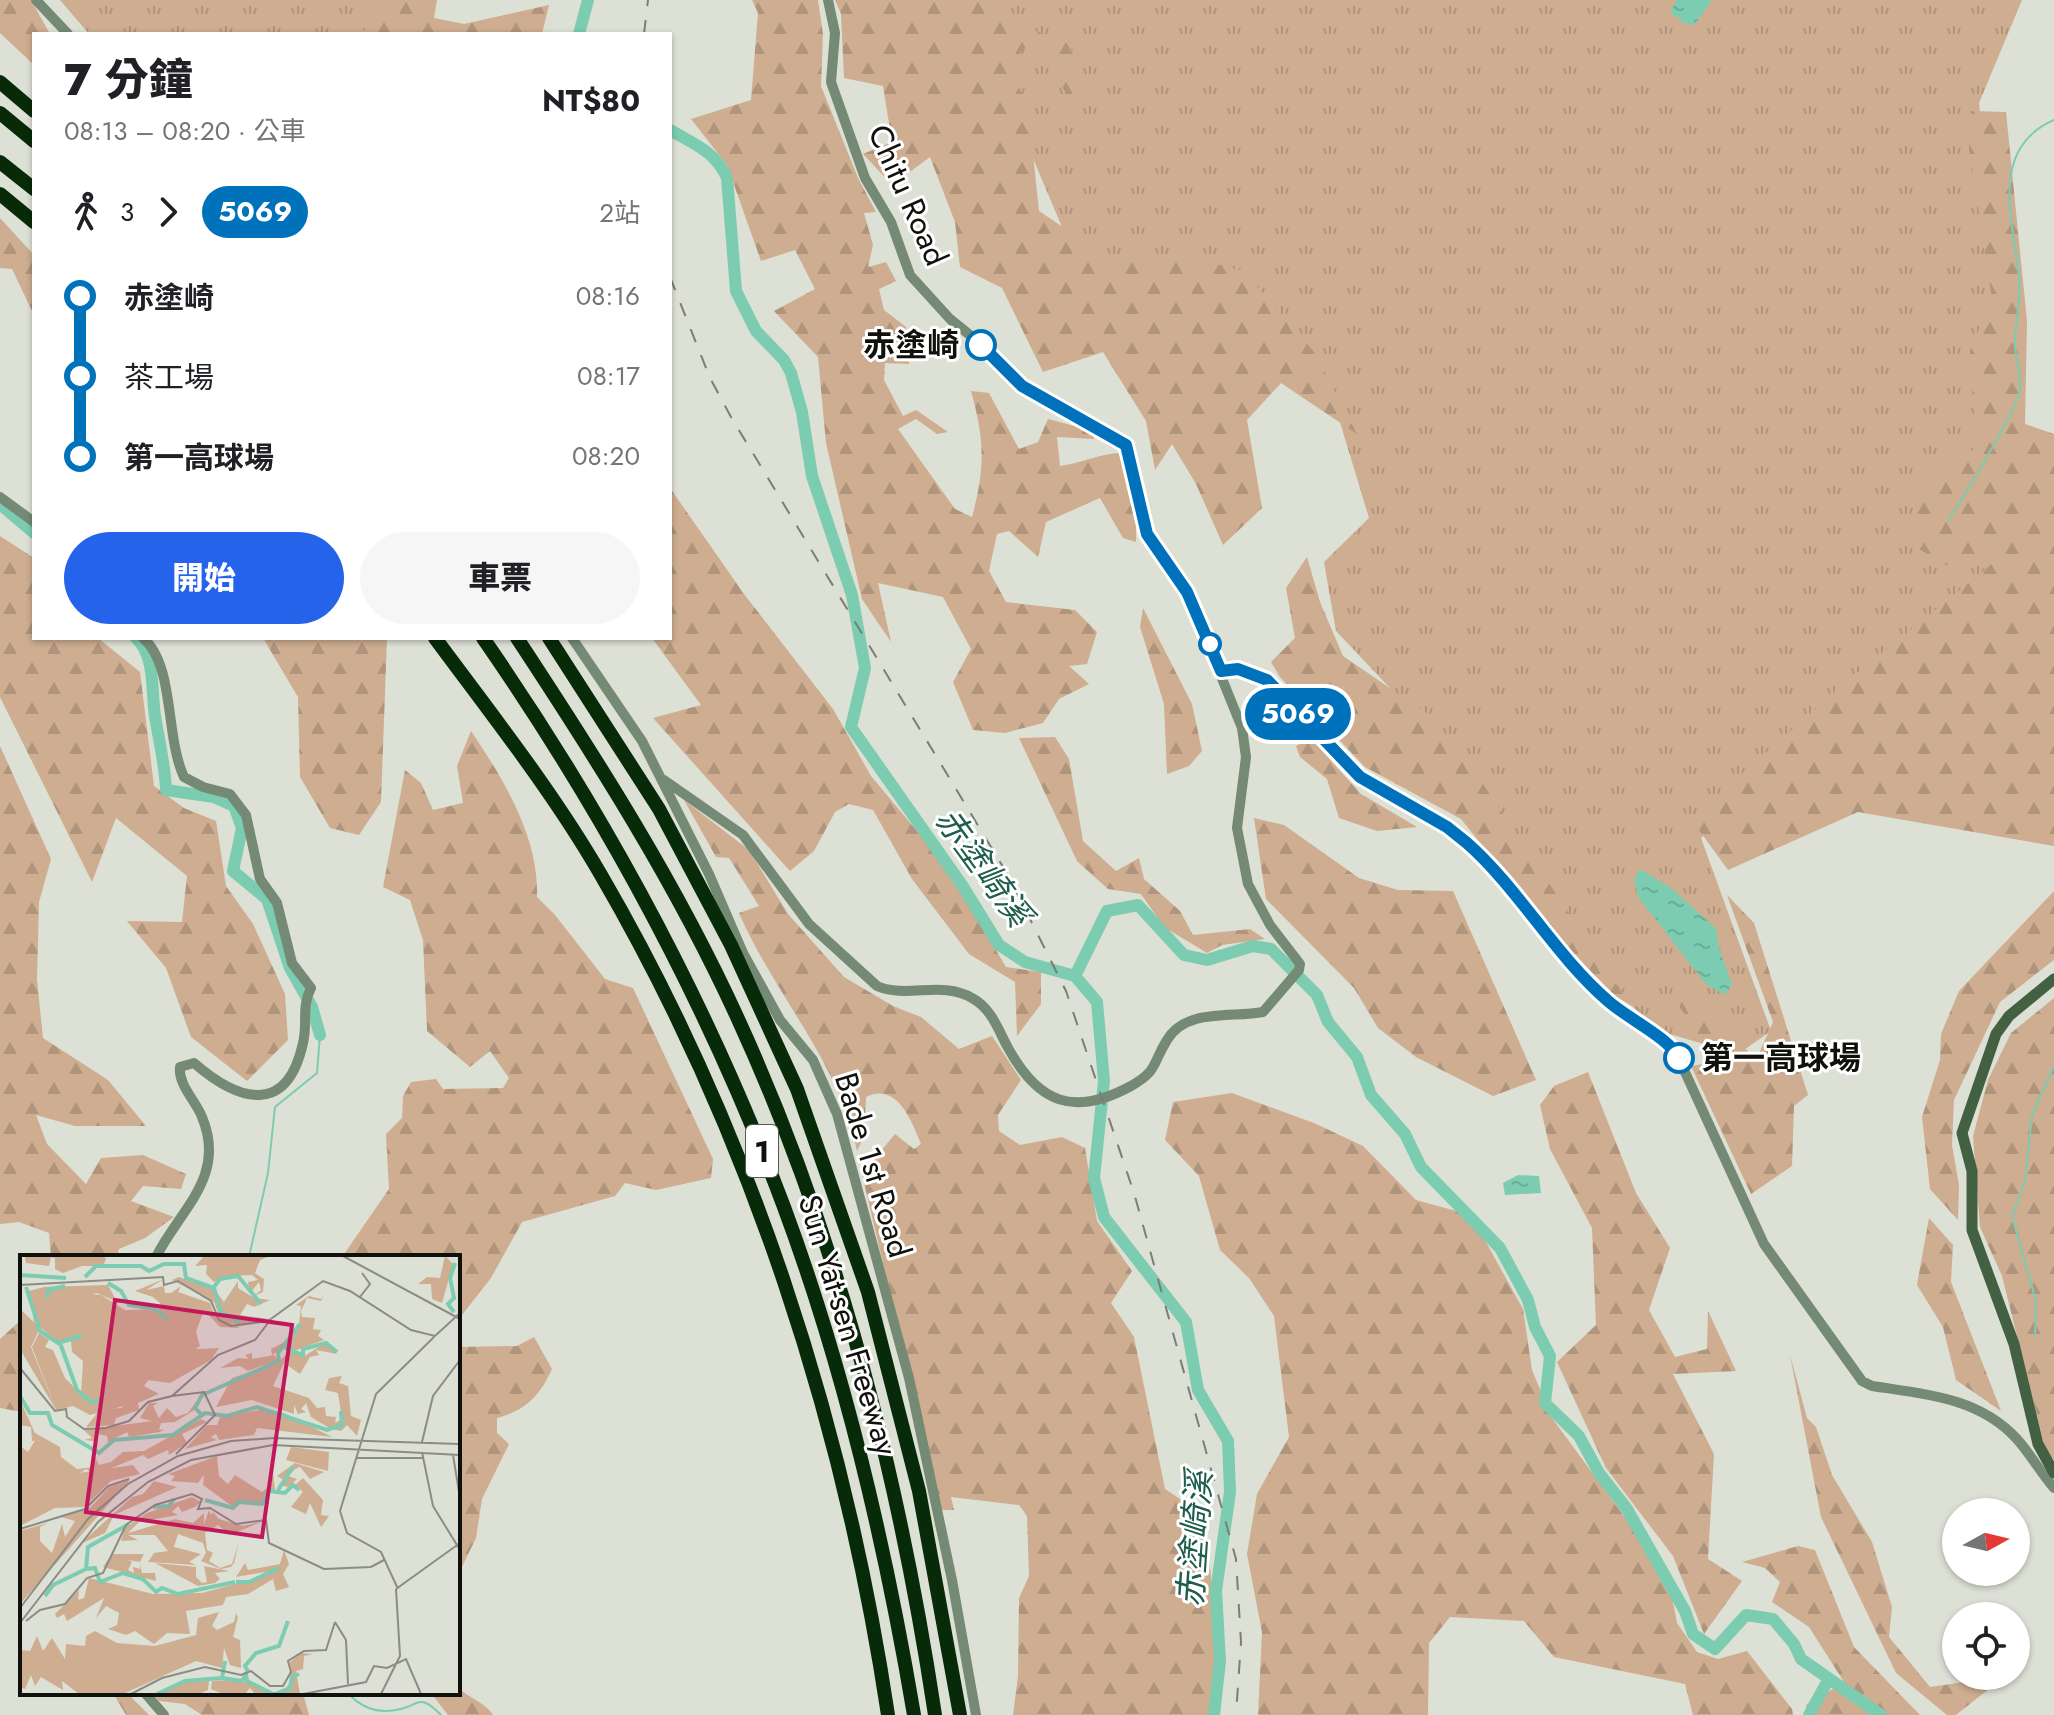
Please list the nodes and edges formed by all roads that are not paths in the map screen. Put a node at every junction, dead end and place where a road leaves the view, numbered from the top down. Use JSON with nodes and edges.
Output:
{"nodes":[{"id":1,"x":36,"y":0,"type":"edge"},
{"id":2,"x":828,"y":0,"type":"edge"},
{"id":3,"x":66,"y":32,"type":"edge"},
{"id":4,"x":0,"y":82,"type":"edge"},
{"id":5,"x":32,"y":109,"type":"edge"},
{"id":6,"x":0,"y":113,"type":"edge"},
{"id":7,"x":32,"y":139,"type":"edge"},
{"id":8,"x":0,"y":162,"type":"edge"},
{"id":9,"x":32,"y":187,"type":"edge"},
{"id":10,"x":0,"y":194,"type":"edge"},
{"id":11,"x":32,"y":220,"type":"edge"},
{"id":12,"x":0,"y":497,"type":"edge"},
{"id":13,"x":32,"y":521,"type":"edge"},
{"id":14,"x":145,"y":640,"type":"edge"},
{"id":15,"x":436,"y":640,"type":"edge"},
{"id":16,"x":484,"y":640,"type":"edge"},
{"id":17,"x":518,"y":640,"type":"edge"},
{"id":18,"x":550,"y":640,"type":"edge"},
{"id":19,"x":573,"y":640,"type":"edge"},
{"id":20,"x":1221,"y":671,"type":"junction"},
{"id":21,"x":664,"y":780,"type":"junction"},
{"id":22,"x":2054,"y":979,"type":"edge"},
{"id":23,"x":157,"y":1255,"type":"edge"},
{"id":24,"x":2054,"y":1473,"type":"edge"},
{"id":25,"x":2054,"y":1488,"type":"edge"},
{"id":26,"x":147,"y":1695,"type":"edge"},
{"id":27,"x":163,"y":1714,"type":"edge"},
{"id":28,"x":888,"y":1715,"type":"edge"},
{"id":29,"x":914,"y":1715,"type":"edge"},
{"id":30,"x":935,"y":1715,"type":"edge"},
{"id":31,"x":960,"y":1715,"type":"edge"},
{"id":32,"x":976,"y":1715,"type":"edge"}],
"edges":[{"from":1,"to":3,"type":"street"},
{"from":2,"to":20,"type":"street","name":"Chitu Road"},
{"from":4,"to":5,"type":"highway"},
{"from":6,"to":7,"type":"highway"},
{"from":8,"to":9,"type":"highway"},
{"from":10,"to":11,"type":"highway"},
{"from":12,"to":13,"type":"street"},
{"from":14,"to":23,"type":"street"},
{"from":15,"to":28,"type":"highway","number":"1"},
{"from":16,"to":29,"type":"highway","name":"Sun Yat-sen Freeway","number":"1"},
{"from":17,"to":30,"type":"highway","name":"Sun Yat-sen Freeway","number":"1"},
{"from":18,"to":31,"type":"highway","number":"1"},
{"from":19,"to":21,"type":"street","name":"Bade 1st Road"},
{"from":20,"to":21,"type":"street","name":"Chitu Road"},
{"from":20,"to":25,"type":"street"},
{"from":21,"to":32,"type":"street","name":"Bade 1st Road"},
{"from":22,"to":24,"type":"main road"},
{"from":26,"to":27,"type":"street"}]}
